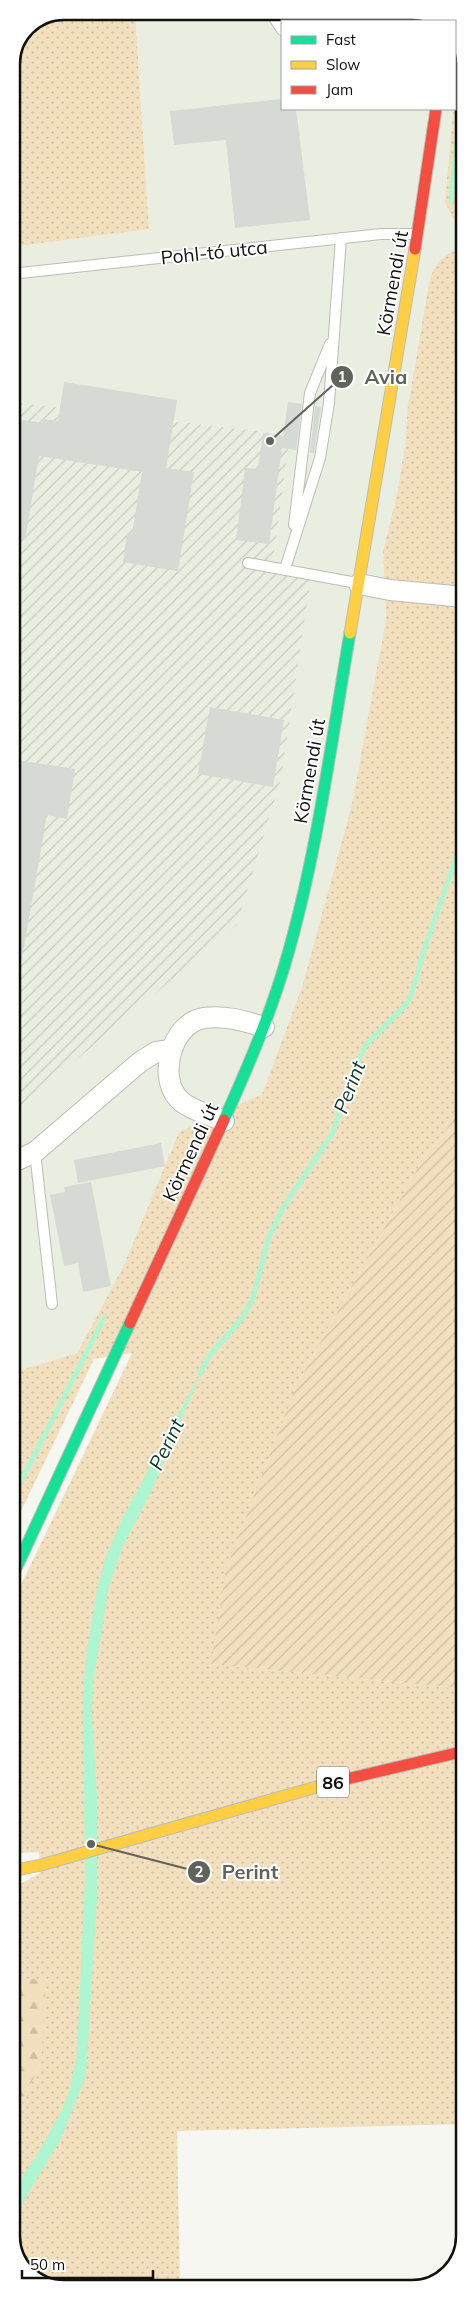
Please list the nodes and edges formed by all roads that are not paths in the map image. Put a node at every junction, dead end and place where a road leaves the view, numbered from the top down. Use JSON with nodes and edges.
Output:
{"nodes":[{"id":1,"x":436,"y":110,"type":"edge"},
{"id":2,"x":418,"y":234,"type":"junction"},
{"id":3,"x":340,"y":238,"type":"junction"},
{"id":4,"x":20,"y":273,"type":"edge"},
{"id":5,"x":334,"y":334,"type":"junction"},
{"id":6,"x":291,"y":551,"type":"junction"},
{"id":7,"x":248,"y":563,"type":"dead end"},
{"id":8,"x":285,"y":569,"type":"junction"},
{"id":9,"x":359,"y":584,"type":"junction"},
{"id":10,"x":456,"y":596,"type":"edge"},
{"id":11,"x":264,"y":1027,"type":"junction"},
{"id":12,"x":170,"y":1050,"type":"junction"},
{"id":13,"x":224,"y":1120,"type":"junction"},
{"id":14,"x":35,"y":1152,"type":"junction"},
{"id":15,"x":20,"y":1159,"type":"edge"},
{"id":16,"x":52,"y":1304,"type":"dead end"},
{"id":17,"x":92,"y":1403,"type":"junction"},
{"id":18,"x":20,"y":1535,"type":"edge"},
{"id":19,"x":20,"y":1560,"type":"edge"},
{"id":20,"x":456,"y":1753,"type":"edge"},
{"id":21,"x":40,"y":1865,"type":"junction"},
{"id":22,"x":20,"y":1869,"type":"edge"},
{"id":23,"x":20,"y":1876,"type":"edge"}],
"edges":[{"from":1,"to":2,"type":"street","name":"Körmendi út"},
{"from":2,"to":3,"type":"lane","name":"Pohl-tó utca"},
{"from":2,"to":9,"type":"street","name":"Körmendi út"},
{"from":3,"to":4,"type":"lane","name":"Pohl-tó utca"},
{"from":3,"to":5,"type":"lane"},
{"from":5,"to":6,"type":"lane"},
{"from":5,"to":6,"type":"lane"},
{"from":6,"to":8,"type":"lane"},
{"from":7,"to":8,"type":"lane"},
{"from":8,"to":9,"type":"lane"},
{"from":9,"to":10,"type":"street"},
{"from":9,"to":11,"type":"street","name":"Körmendi út"},
{"from":11,"to":12,"type":"street"},
{"from":11,"to":13,"type":"street","name":"Körmendi út"},
{"from":12,"to":13,"type":"street"},
{"from":12,"to":14,"type":"street"},
{"from":13,"to":17,"type":"street","name":"Körmendi út"},
{"from":14,"to":15,"type":"street"},
{"from":14,"to":16,"type":"lane"},
{"from":17,"to":18,"type":"street","name":"Körmendi út"},
{"from":17,"to":19,"type":"street","name":"Körmendi út"},
{"from":20,"to":21,"type":"street","number":"86"},
{"from":21,"to":22,"type":"street","number":"86"},
{"from":21,"to":23,"type":"street","number":"86"}]}
